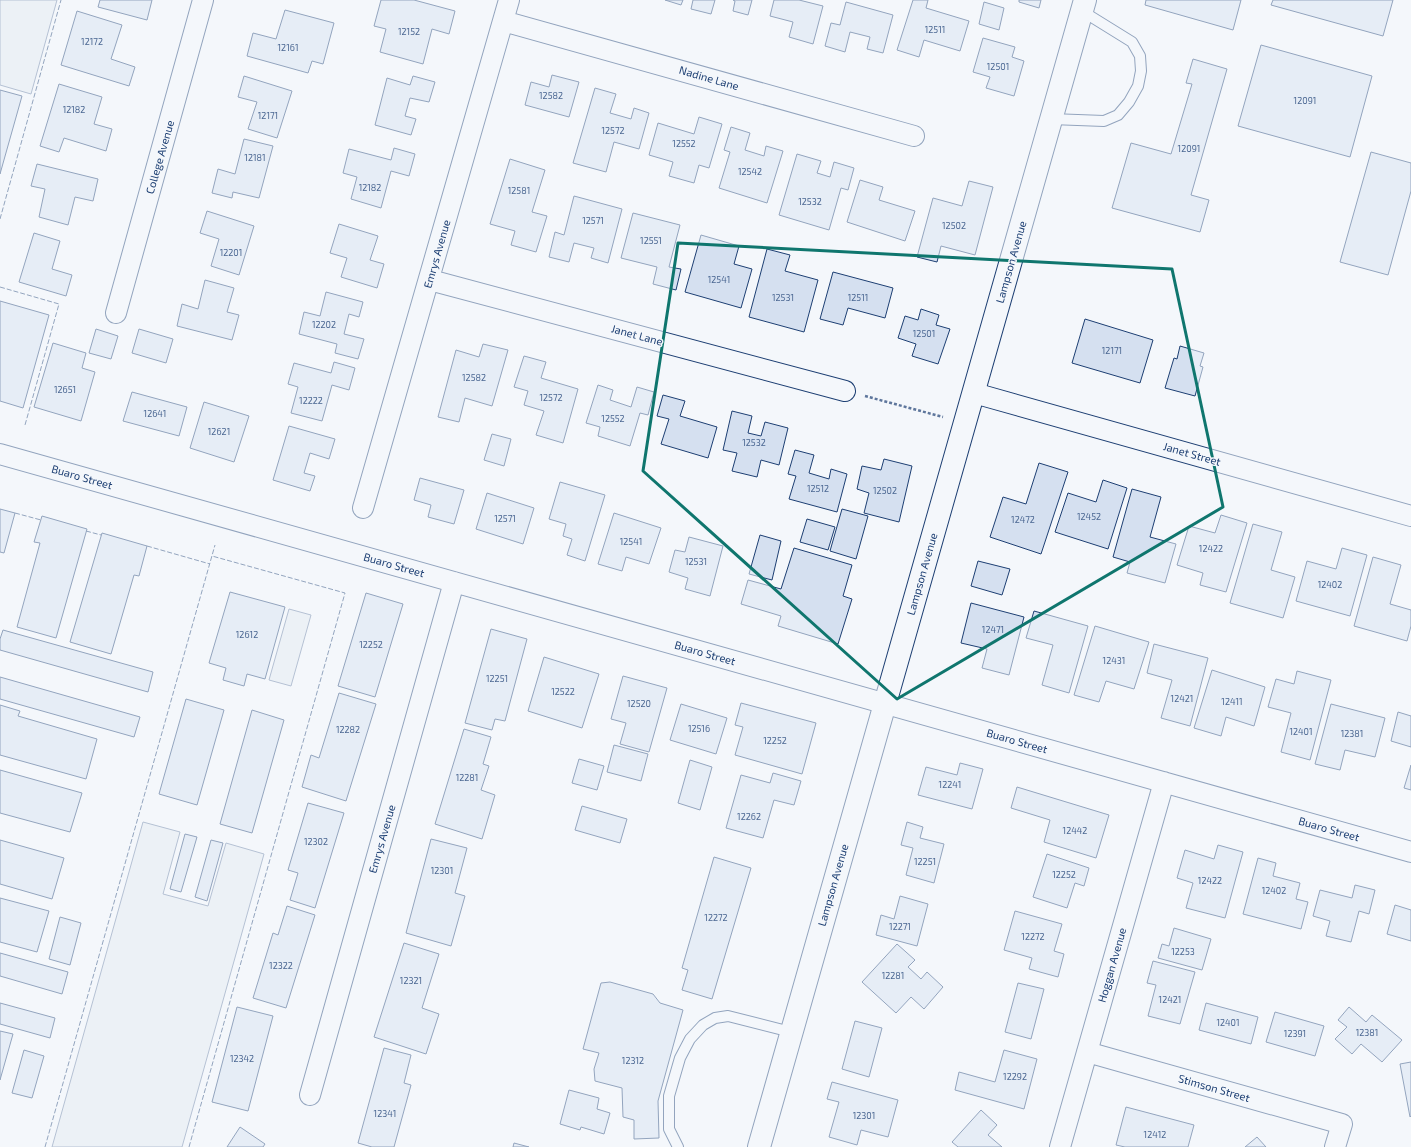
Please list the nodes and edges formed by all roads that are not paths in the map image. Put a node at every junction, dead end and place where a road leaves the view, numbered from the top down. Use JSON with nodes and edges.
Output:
{"nodes":[{"id":1,"x":204,"y":0,"type":"edge"},
{"id":2,"x":509,"y":0,"type":"edge"},
{"id":3,"x":1083,"y":5,"type":"edge"},
{"id":4,"x":503,"y":21,"type":"junction"},
{"id":5,"x":1051,"y":119,"type":"junction"},
{"id":6,"x":914,"y":136,"type":"dead end"},
{"id":7,"x":430,"y":280,"type":"junction"},
{"id":8,"x":116,"y":313,"type":"dead end"},
{"id":9,"x":845,"y":391,"type":"road end"},
{"id":10,"x":974,"y":393,"type":"junction"},
{"id":11,"x":0,"y":454,"type":"edge"},
{"id":12,"x":363,"y":508,"type":"dead end"},
{"id":13,"x":1411,"y":516,"type":"edge"},
{"id":14,"x":454,"y":582,"type":"junction"},
{"id":15,"x":884,"y":703,"type":"junction"},
{"id":16,"x":1164,"y":782,"type":"junction"},
{"id":17,"x":1411,"y":852,"type":"edge"},
{"id":18,"x":791,"y":1032,"type":"junction"},
{"id":19,"x":1087,"y":1052,"type":"junction"},
{"id":20,"x":310,"y":1096,"type":"dead end"},
{"id":21,"x":678,"y":1147,"type":"edge"},
{"id":22,"x":759,"y":1147,"type":"edge"},
{"id":23,"x":1060,"y":1147,"type":"edge"},
{"id":24,"x":1335,"y":1147,"type":"edge"}],
"edges":[{"from":1,"to":8,"type":"street","name":"College Avenue"},
{"from":2,"to":4,"type":"street","name":"Emrys Avenue"},
{"from":3,"to":5,"type":"street","name":"Lampson Avenue"},
{"from":3,"to":5,"type":"lane"},
{"from":4,"to":6,"type":"street","name":"Nadine Lane"},
{"from":4,"to":7,"type":"street","name":"Emrys Avenue"},
{"from":5,"to":10,"type":"street","name":"Lampson Avenue"},
{"from":7,"to":9,"type":"street","name":"Janet Lane"},
{"from":7,"to":12,"type":"street","name":"Emrys Avenue"},
{"from":10,"to":13,"type":"street","name":"Janet Street"},
{"from":10,"to":15,"type":"street","name":"Lampson Avenue"},
{"from":11,"to":14,"type":"street","name":"Buaro Street"},
{"from":14,"to":15,"type":"street","name":"Buaro Street"},
{"from":14,"to":20,"type":"street","name":"Emrys Avenue"},
{"from":15,"to":16,"type":"street","name":"Buaro Street"},
{"from":15,"to":18,"type":"street","name":"Lampson Avenue"},
{"from":16,"to":17,"type":"street","name":"Buaro Street"},
{"from":16,"to":19,"type":"street","name":"Hoggan Avenue"},
{"from":18,"to":21,"type":"lane"},
{"from":18,"to":22,"type":"street","name":"Lampson Avenue"},
{"from":19,"to":23,"type":"street","name":"Hoggan Avenue"},
{"from":19,"to":24,"type":"street","name":"Stimson Street"}]}
